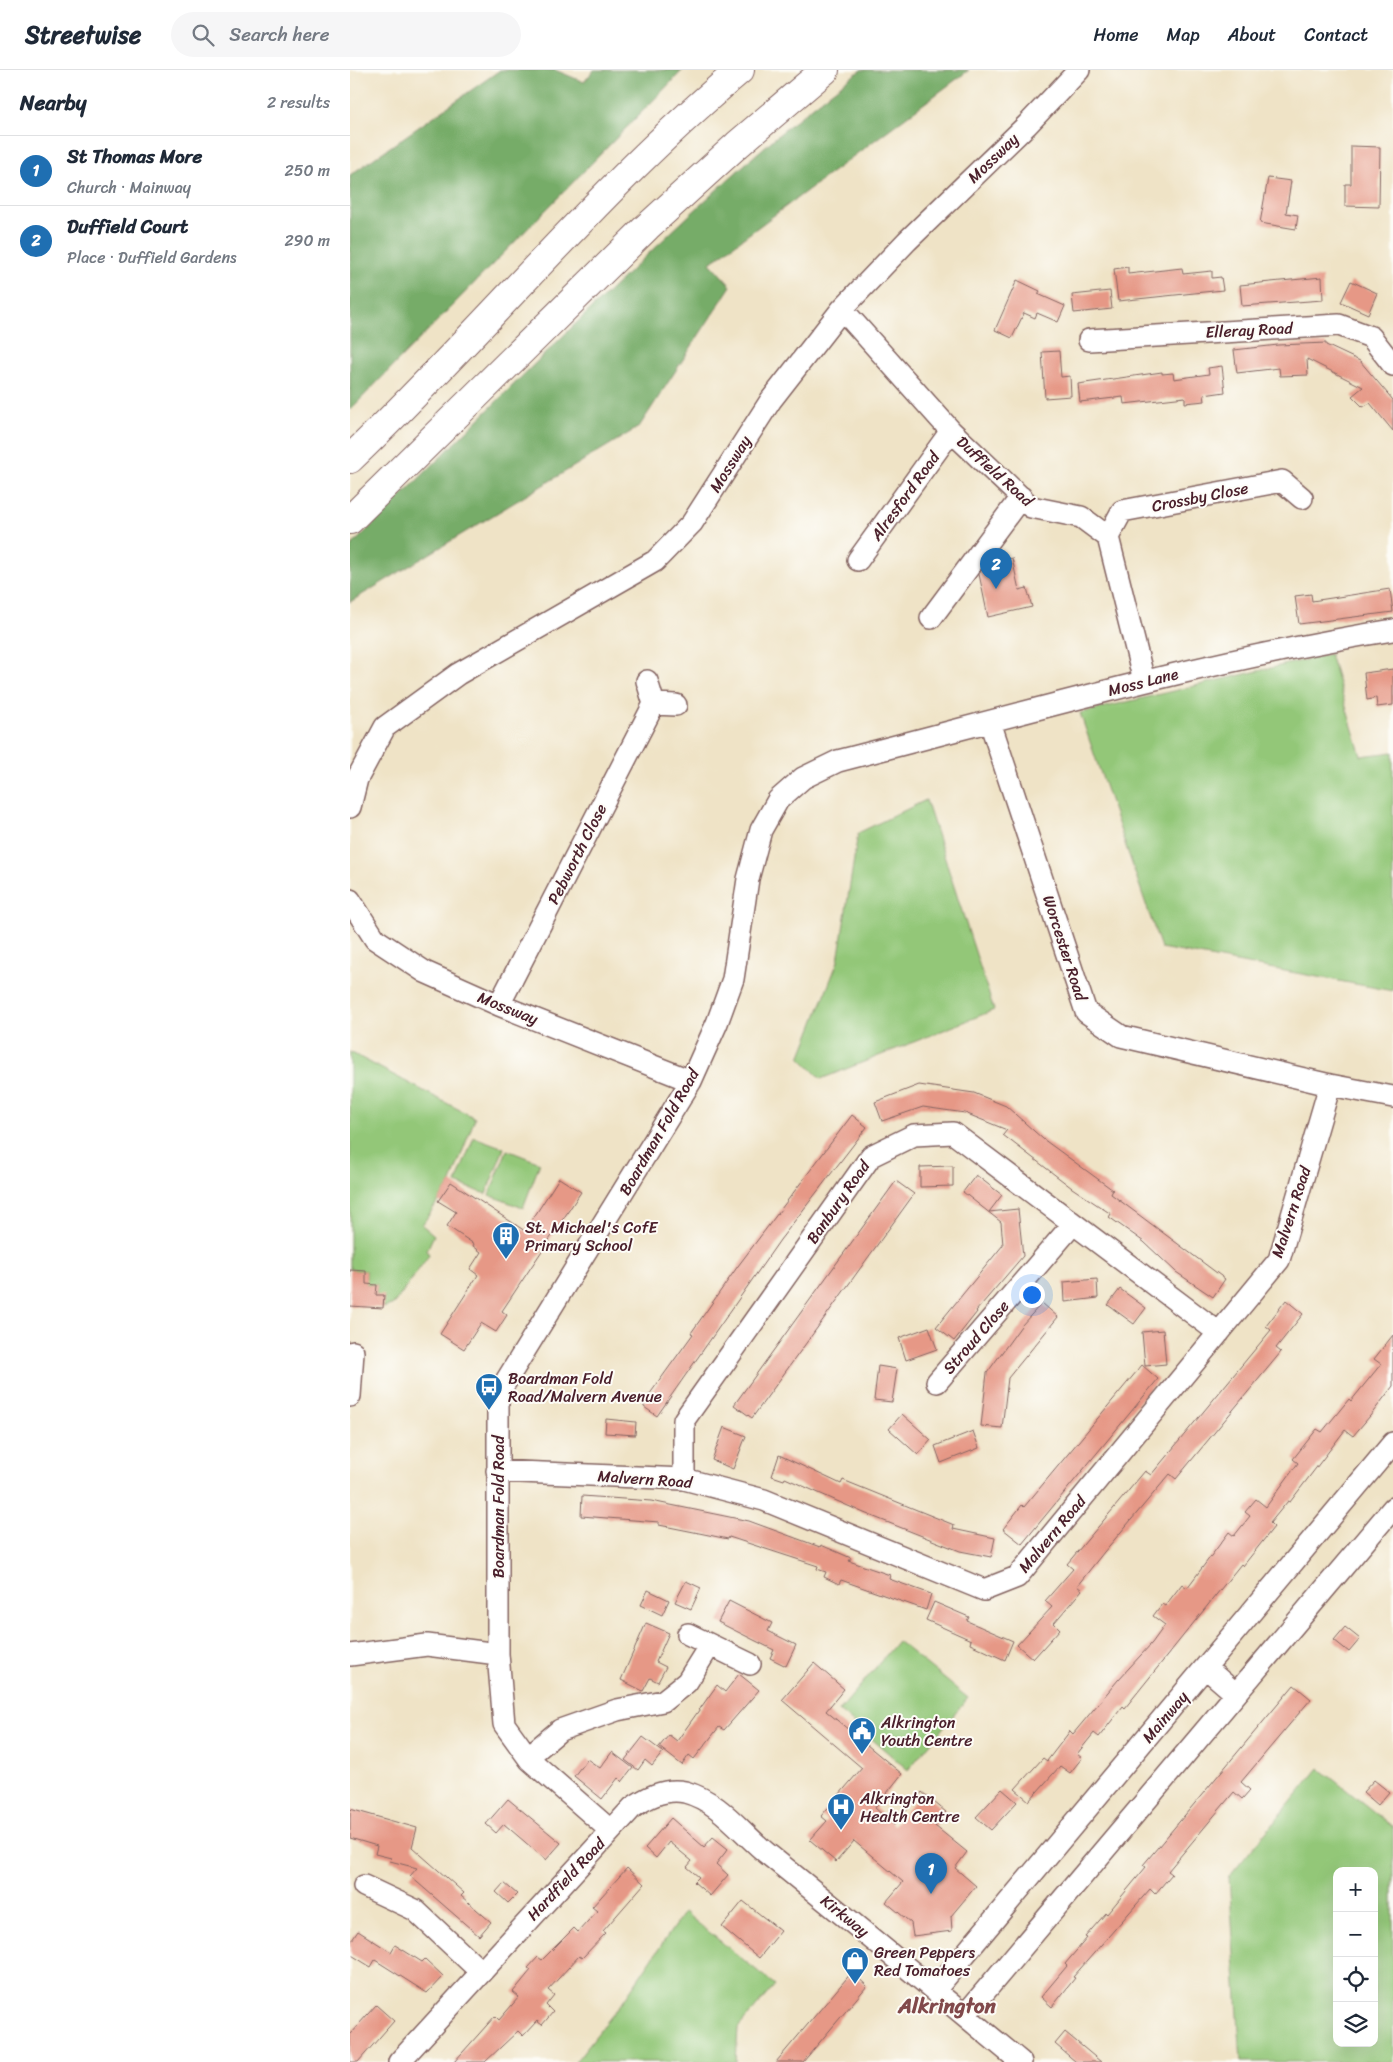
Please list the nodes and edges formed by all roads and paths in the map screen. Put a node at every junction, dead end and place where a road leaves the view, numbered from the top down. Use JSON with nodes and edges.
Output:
{"nodes":[{"id":1,"x":740,"y":70,"type":"edge"},
{"id":2,"x":825,"y":70,"type":"edge"},
{"id":3,"x":1079,"y":70,"type":"edge"},
{"id":4,"x":842,"y":309,"type":"junction"},
{"id":5,"x":1088,"y":337,"type":"dead end"},
{"id":6,"x":1393,"y":365,"type":"edge"},
{"id":7,"x":951,"y":431,"type":"junction"},
{"id":8,"x":350,"y":459,"type":"edge"},
{"id":9,"x":1021,"y":497,"type":"junction"},
{"id":10,"x":1302,"y":498,"type":"dead end"},
{"id":11,"x":350,"y":520,"type":"edge"},
{"id":12,"x":1108,"y":537,"type":"junction"},
{"id":13,"x":858,"y":560,"type":"dead end"},
{"id":14,"x":931,"y":618,"type":"dead end"},
{"id":15,"x":1393,"y":630,"type":"edge"},
{"id":16,"x":648,"y":681,"type":"dead end"},
{"id":17,"x":1144,"y":681,"type":"junction"},
{"id":18,"x":654,"y":704,"type":"junction"},
{"id":19,"x":676,"y":705,"type":"dead end"},
{"id":20,"x":990,"y":722,"type":"junction"},
{"id":21,"x":896,"y":746,"type":"joint"},
{"id":22,"x":350,"y":807,"type":"edge"},
{"id":23,"x":350,"y":900,"type":"edge"},
{"id":24,"x":499,"y":1005,"type":"junction"},
{"id":25,"x":691,"y":1081,"type":"junction"},
{"id":26,"x":1330,"y":1085,"type":"junction"},
{"id":27,"x":1393,"y":1097,"type":"edge"},
{"id":28,"x":1073,"y":1224,"type":"junction"},
{"id":29,"x":1219,"y":1333,"type":"junction"},
{"id":30,"x":354,"y":1352,"type":"dead end"},
{"id":31,"x":937,"y":1382,"type":"dead end"},
{"id":32,"x":350,"y":1396,"type":"edge"},
{"id":33,"x":1393,"y":1443,"type":"edge"},
{"id":34,"x":497,"y":1470,"type":"junction"},
{"id":35,"x":684,"y":1479,"type":"junction"},
{"id":36,"x":1393,"y":1508,"type":"edge"},
{"id":37,"x":688,"y":1634,"type":"dead end"},
{"id":38,"x":710,"y":1645,"type":"junction"},
{"id":39,"x":498,"y":1654,"type":"junction"},
{"id":40,"x":350,"y":1655,"type":"edge"},
{"id":41,"x":750,"y":1664,"type":"dead end"},
{"id":42,"x":1206,"y":1668,"type":"junction"},
{"id":43,"x":1236,"y":1694,"type":"junction"},
{"id":44,"x":528,"y":1757,"type":"junction"},
{"id":45,"x":610,"y":1830,"type":"junction"},
{"id":46,"x":759,"y":1848,"type":"joint"},
{"id":47,"x":363,"y":1888,"type":"dead end"},
{"id":48,"x":480,"y":1971,"type":"junction"},
{"id":49,"x":935,"y":1990,"type":"junction"},
{"id":50,"x":966,"y":2015,"type":"junction"},
{"id":51,"x":399,"y":2062,"type":"edge"},
{"id":52,"x":1021,"y":2062,"type":"edge"}],
"edges":[{"from":1,"to":8,"type":"highway"},
{"from":2,"to":11,"type":"highway"},
{"from":3,"to":4,"type":"street","name":"Mossway"},
{"from":4,"to":7,"type":"street","name":"Duffield Road"},
{"from":4,"to":22,"type":"street","name":"Mossway"},
{"from":5,"to":6,"type":"street","name":"Elleray Road"},
{"from":7,"to":9,"type":"street","name":"Duffield Road"},
{"from":7,"to":13,"type":"street","name":"Alresford Road"},
{"from":9,"to":12,"type":"street","name":"Duffield Road"},
{"from":9,"to":14,"type":"street"},
{"from":10,"to":12,"type":"street","name":"Crossby Close"},
{"from":12,"to":17,"type":"street"},
{"from":15,"to":17,"type":"street","name":"Moss Lane"},
{"from":16,"to":18,"type":"street"},
{"from":17,"to":20,"type":"street","name":"Moss Lane"},
{"from":18,"to":19,"type":"street"},
{"from":18,"to":24,"type":"street","name":"Pebworth Close"},
{"from":20,"to":21,"type":"street","name":"Moss Lane"},
{"from":20,"to":26,"type":"street","name":"Worcester Road"},
{"from":21,"to":25,"type":"street","name":"Boardman Fold Road"},
{"from":23,"to":24,"type":"street","name":"Mossway"},
{"from":24,"to":25,"type":"street","name":"Mossway"},
{"from":25,"to":34,"type":"street","name":"Boardman Fold Road"},
{"from":26,"to":27,"type":"street","name":"Worcester Road"},
{"from":26,"to":29,"type":"street","name":"Malvern Road"},
{"from":28,"to":29,"type":"street","name":"Banbury Road"},
{"from":28,"to":31,"type":"street","name":"Stroud Close"},
{"from":28,"to":35,"type":"street","name":"Banbury Road"},
{"from":29,"to":35,"type":"street","name":"Malvern Road"},
{"from":30,"to":32,"type":"street"},
{"from":33,"to":42,"type":"street","name":"Mainway"},
{"from":34,"to":35,"type":"street","name":"Malvern Road"},
{"from":34,"to":39,"type":"street","name":"Boardman Fold Road"},
{"from":36,"to":43,"type":"street"},
{"from":37,"to":38,"type":"street"},
{"from":38,"to":41,"type":"street"},
{"from":38,"to":44,"type":"street"},
{"from":39,"to":40,"type":"street"},
{"from":39,"to":44,"type":"street","name":"Boardman Fold Road"},
{"from":42,"to":43,"type":"street"},
{"from":42,"to":49,"type":"street","name":"Mainway"},
{"from":43,"to":50,"type":"street"},
{"from":44,"to":45,"type":"street","name":"Boardman Fold Road"},
{"from":45,"to":46,"type":"street","name":"Hardfield Road"},
{"from":45,"to":48,"type":"street","name":"Hardfield Road"},
{"from":46,"to":49,"type":"street","name":"Kirkway"},
{"from":47,"to":48,"type":"street"},
{"from":48,"to":51,"type":"street","name":"Hardfield Road"},
{"from":49,"to":50,"type":"street","name":"Kirkway"},
{"from":50,"to":52,"type":"street","name":"Kirkway"}]}
